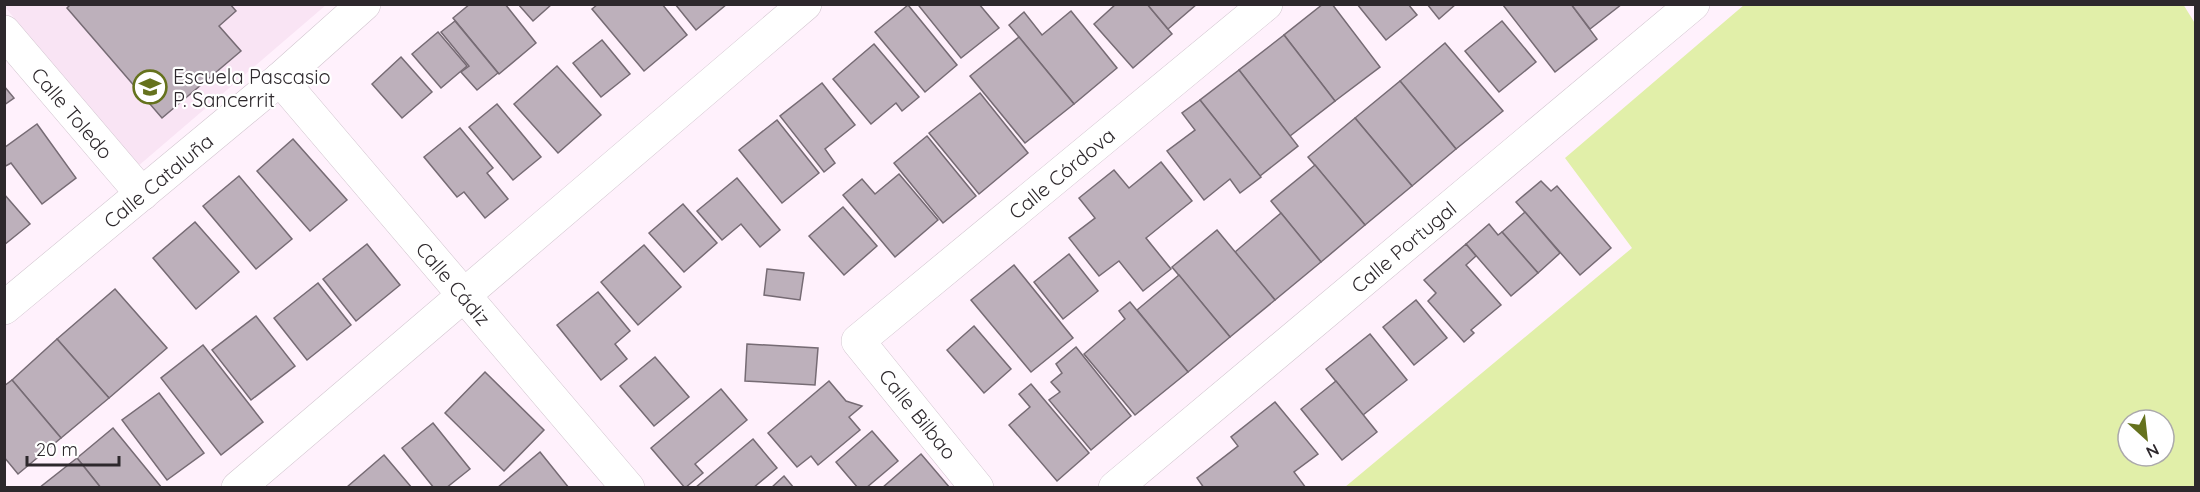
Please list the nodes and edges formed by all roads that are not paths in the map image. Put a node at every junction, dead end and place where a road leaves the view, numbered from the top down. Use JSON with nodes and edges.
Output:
{"nodes":[{"id":1,"x":364,"y":4,"type":"edge"},
{"id":2,"x":805,"y":4,"type":"edge"},
{"id":3,"x":1266,"y":4,"type":"edge"},
{"id":4,"x":1693,"y":4,"type":"edge"},
{"id":5,"x":4,"y":32,"type":"edge"},
{"id":6,"x":280,"y":79,"type":"junction"},
{"id":7,"x":142,"y":194,"type":"junction"},
{"id":8,"x":466,"y":295,"type":"junction"},
{"id":9,"x":4,"y":308,"type":"edge"},
{"id":10,"x":858,"y":341,"type":"joint"},
{"id":11,"x":238,"y":488,"type":"edge"},
{"id":12,"x":628,"y":488,"type":"edge"},
{"id":13,"x":977,"y":488,"type":"edge"},
{"id":14,"x":1114,"y":488,"type":"edge"}],
"edges":[{"from":1,"to":6,"type":"street","name":"Calle Cataluña"},
{"from":2,"to":8,"type":"street"},
{"from":3,"to":10,"type":"street","name":"Calle Córdova"},
{"from":4,"to":14,"type":"street","name":"Calle Portugal"},
{"from":5,"to":7,"type":"street","name":"Calle Toledo"},
{"from":6,"to":7,"type":"street","name":"Calle Cataluña"},
{"from":6,"to":8,"type":"street","name":"Calle Cádiz"},
{"from":7,"to":9,"type":"street","name":"Calle Cataluña"},
{"from":8,"to":11,"type":"street"},
{"from":8,"to":12,"type":"street","name":"Calle Cádiz"},
{"from":10,"to":13,"type":"street","name":"Calle Bilbao"}]}
